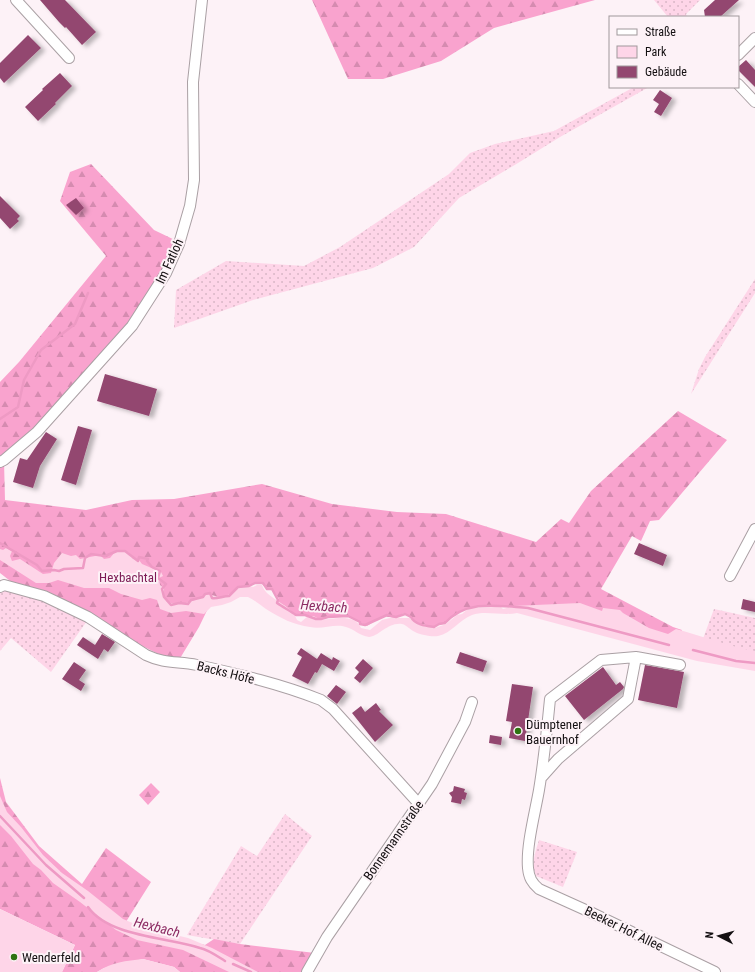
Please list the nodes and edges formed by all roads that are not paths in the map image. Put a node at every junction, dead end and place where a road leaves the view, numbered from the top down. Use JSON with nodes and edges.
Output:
{"nodes":[{"id":1,"x":16,"y":0,"type":"edge"},
{"id":2,"x":202,"y":0,"type":"edge"},
{"id":3,"x":755,"y":38,"type":"edge"},
{"id":4,"x":739,"y":54,"type":"edge"},
{"id":5,"x":69,"y":58,"type":"dead end"},
{"id":6,"x":739,"y":85,"type":"edge"},
{"id":7,"x":755,"y":102,"type":"edge"},
{"id":8,"x":0,"y":462,"type":"edge"},
{"id":9,"x":755,"y":529,"type":"edge"},
{"id":10,"x":730,"y":576,"type":"dead end"},
{"id":11,"x":2,"y":586,"type":"edge"},
{"id":12,"x":636,"y":657,"type":"junction"},
{"id":13,"x":680,"y":665,"type":"dead end"},
{"id":14,"x":472,"y":702,"type":"dead end"},
{"id":15,"x":541,"y":778,"type":"junction"},
{"id":16,"x":419,"y":804,"type":"junction"},
{"id":17,"x":307,"y":972,"type":"edge"},
{"id":18,"x":715,"y":972,"type":"edge"}],
"edges":[{"from":1,"to":5,"type":"street"},
{"from":2,"to":8,"type":"street","name":"Im Fatloh"},
{"from":3,"to":4,"type":"street"},
{"from":6,"to":7,"type":"street"},
{"from":9,"to":10,"type":"street"},
{"from":11,"to":16,"type":"street","name":"Backs Höfe"},
{"from":12,"to":13,"type":"street"},
{"from":12,"to":15,"type":"street"},
{"from":12,"to":15,"type":"street"},
{"from":14,"to":16,"type":"street","name":"Bonnemannstraße"},
{"from":15,"to":18,"type":"street","name":"Beeker Hof Allee"},
{"from":16,"to":17,"type":"street","name":"Bonnemannstraße"}]}
